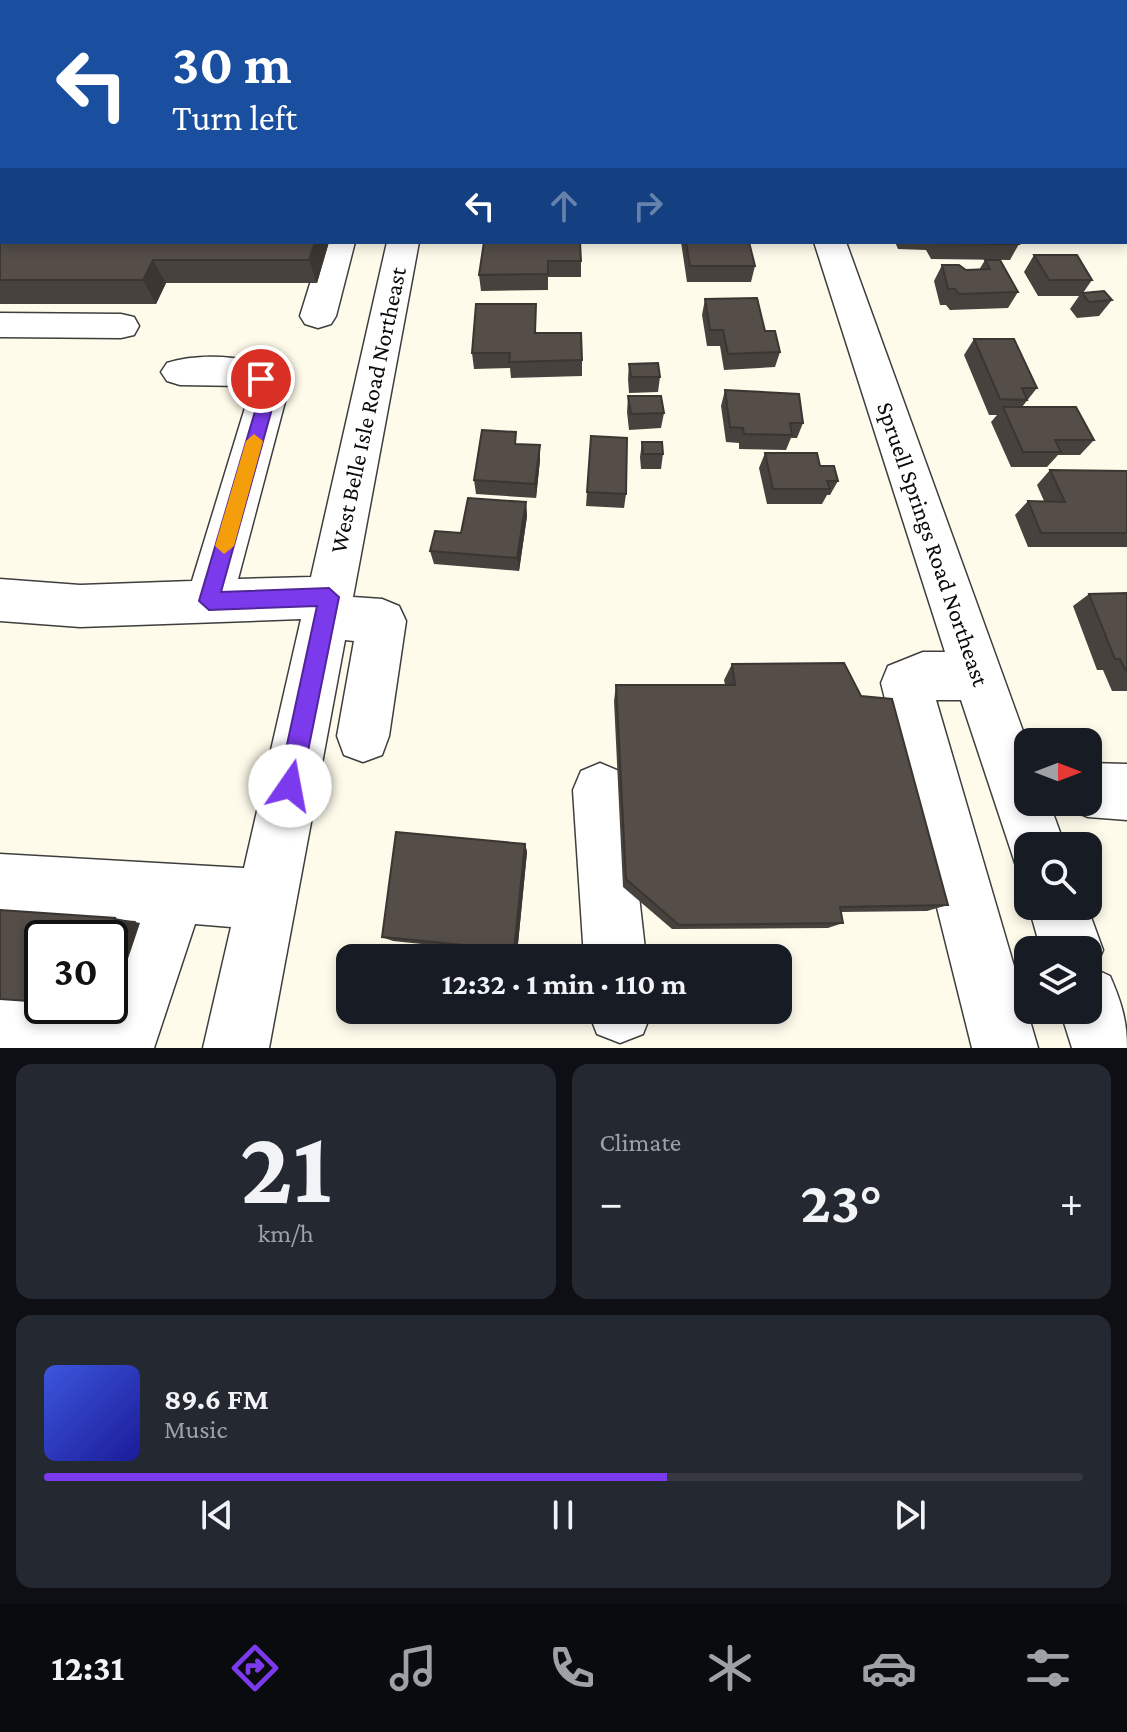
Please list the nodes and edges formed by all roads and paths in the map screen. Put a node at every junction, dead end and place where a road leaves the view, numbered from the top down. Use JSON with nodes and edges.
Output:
{"nodes":[{"id":1,"x":339,"y":244,"type":"edge"},
{"id":2,"x":401,"y":244,"type":"edge"},
{"id":3,"x":831,"y":244,"type":"edge"},
{"id":4,"x":345,"y":316,"type":"junction"},
{"id":5,"x":0,"y":325,"type":"edge"},
{"id":6,"x":121,"y":326,"type":"dead end"},
{"id":7,"x":180,"y":372,"type":"dead end"},
{"id":8,"x":0,"y":600,"type":"edge"},
{"id":9,"x":209,"y":601,"type":"junction"},
{"id":10,"x":327,"y":607,"type":"junction"},
{"id":11,"x":978,"y":676,"type":"junction"},
{"id":12,"x":363,"y":736,"type":"dead end"},
{"id":13,"x":1014,"y":765,"type":"edge"},
{"id":14,"x":600,"y":790,"type":"dead end"},
{"id":15,"x":1102,"y":791,"type":"edge"},
{"id":16,"x":1127,"y":792,"type":"edge"},
{"id":17,"x":20,"y":894,"type":"edge"},
{"id":18,"x":175,"y":894,"type":"junction"},
{"id":19,"x":266,"y":899,"type":"junction"},
{"id":20,"x":614,"y":944,"type":"edge"},
{"id":21,"x":52,"y":1024,"type":"edge"},
{"id":22,"x":1097,"y":1024,"type":"edge"},
{"id":23,"x":236,"y":1048,"type":"edge"},
{"id":24,"x":1005,"y":1048,"type":"edge"},
{"id":25,"x":1105,"y":1048,"type":"edge"}],
"edges":[{"from":1,"to":4,"type":"street"},
{"from":2,"to":4,"type":"street","name":"West Belle Isle Road Northeast"},
{"from":3,"to":11,"type":"street","name":"Spruell Springs Road Northeast"},
{"from":4,"to":10,"type":"street","name":"West Belle Isle Road Northeast"},
{"from":5,"to":6,"type":"street"},
{"from":7,"to":9,"type":"street"},
{"from":8,"to":9,"type":"street"},
{"from":9,"to":10,"type":"street"},
{"from":10,"to":12,"type":"street"},
{"from":10,"to":19,"type":"street","name":"West Belle Isle Road Northeast"},
{"from":11,"to":13,"type":"street","name":"Spruell Springs Road Northeast"},
{"from":11,"to":24,"type":"street"},
{"from":14,"to":20,"type":"street"},
{"from":15,"to":16,"type":"street"},
{"from":17,"to":18,"type":"street"},
{"from":18,"to":19,"type":"street"},
{"from":18,"to":21,"type":"street"},
{"from":19,"to":23,"type":"street","name":"West Belle Isle Road Northeast"},
{"from":22,"to":25,"type":"street"}]}
